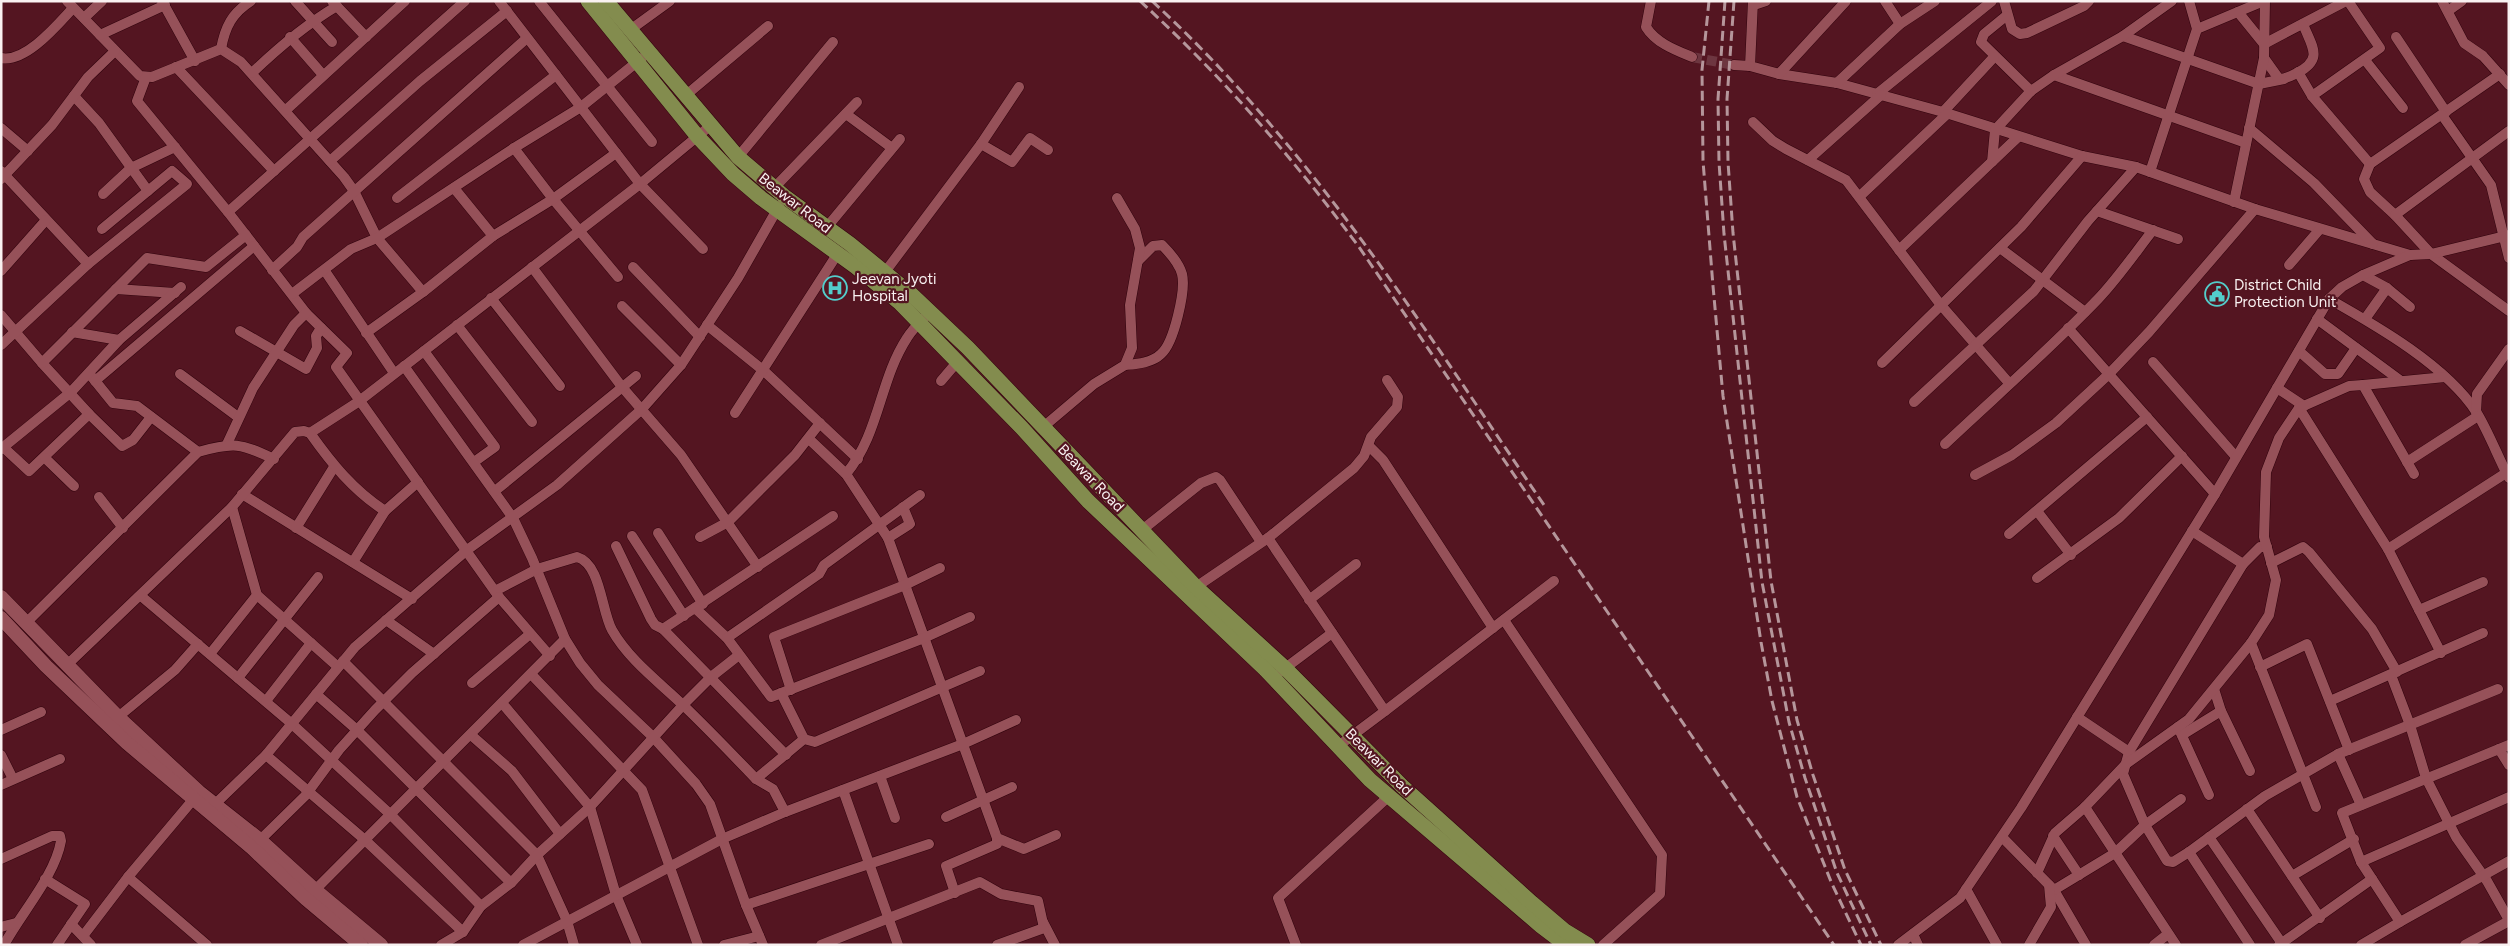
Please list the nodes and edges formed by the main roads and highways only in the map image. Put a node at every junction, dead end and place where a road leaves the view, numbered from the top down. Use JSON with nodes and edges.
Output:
{"nodes":[{"id":1,"x":588,"y":1,"type":"edge"},
{"id":2,"x":606,"y":1,"type":"edge"},
{"id":3,"x":778,"y":197,"type":"junction"},
{"id":4,"x":915,"y":308,"type":"junction"},
{"id":5,"x":1563,"y":944,"type":"edge"},
{"id":6,"x":1588,"y":945,"type":"edge"}],
"edges":[{"from":1,"to":3,"type":"main road","name":"Beawar Road"},
{"from":2,"to":3,"type":"main road","name":"Beawar Road"},
{"from":3,"to":4,"type":"main road","name":"Beawar Road"},
{"from":3,"to":4,"type":"main road","name":"Beawar Road"},
{"from":4,"to":5,"type":"main road","name":"Beawar Road"},
{"from":4,"to":6,"type":"main road","name":"Beawar Road"}]}
